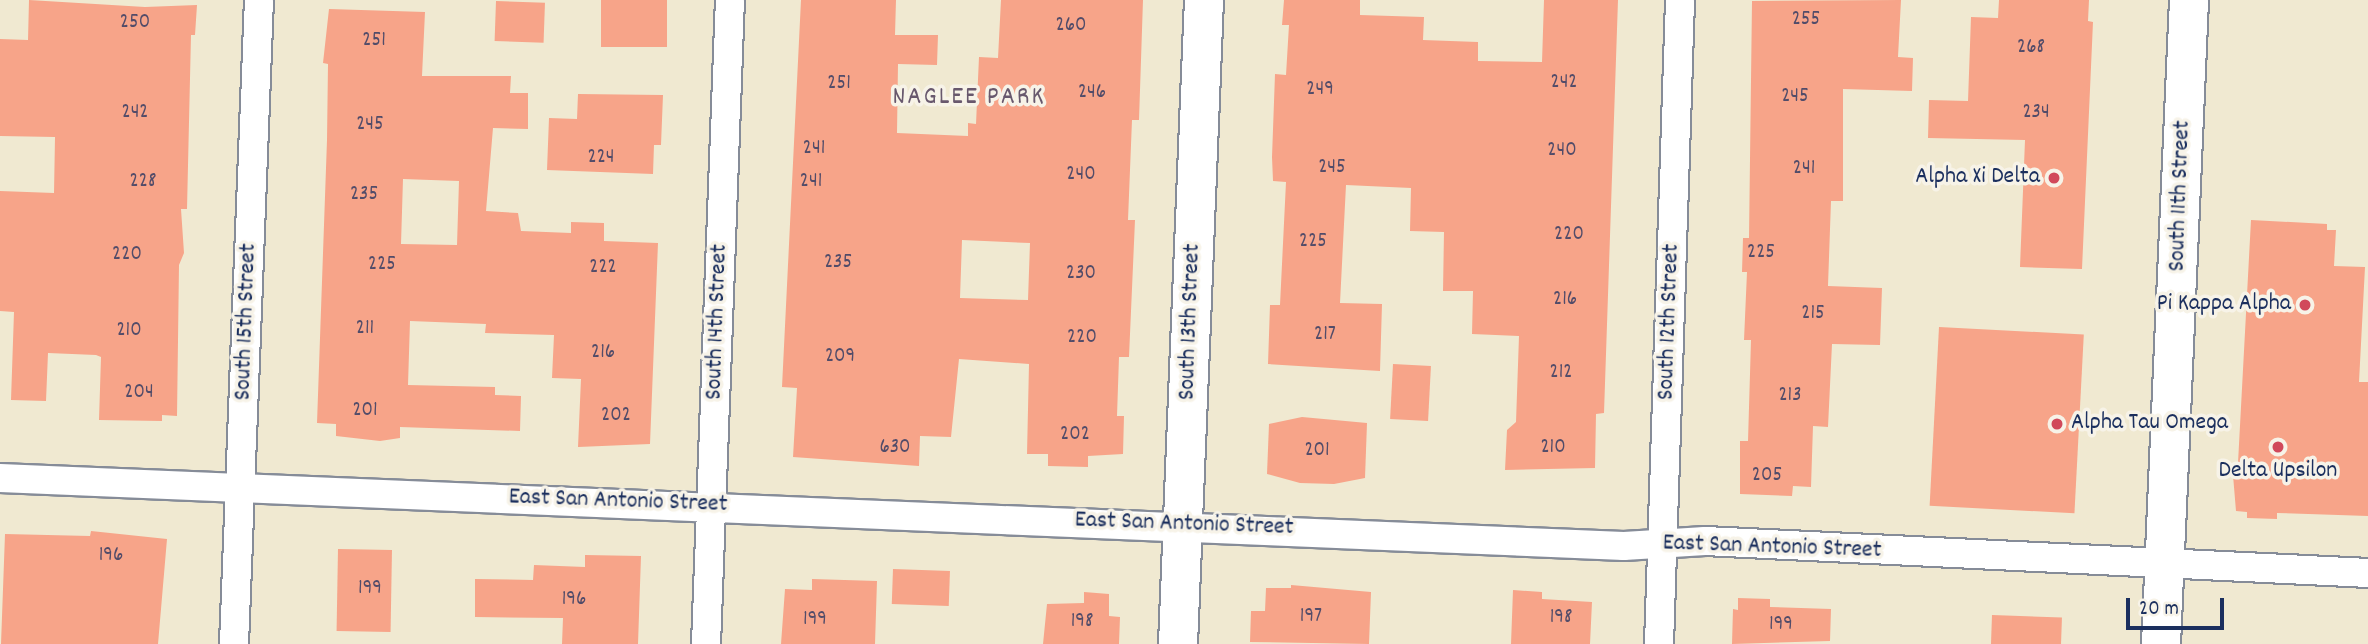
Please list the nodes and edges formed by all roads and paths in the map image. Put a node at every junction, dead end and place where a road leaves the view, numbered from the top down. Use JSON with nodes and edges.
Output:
{"nodes":[{"id":1,"x":259,"y":0,"type":"edge"},
{"id":2,"x":730,"y":0,"type":"edge"},
{"id":3,"x":1204,"y":0,"type":"edge"},
{"id":4,"x":1680,"y":0,"type":"edge"},
{"id":5,"x":2189,"y":0,"type":"edge"},
{"id":6,"x":0,"y":478,"type":"edge"},
{"id":7,"x":241,"y":488,"type":"junction"},
{"id":8,"x":710,"y":506,"type":"junction"},
{"id":9,"x":1182,"y":525,"type":"junction"},
{"id":10,"x":1663,"y":544,"type":"junction"},
{"id":11,"x":2164,"y":565,"type":"junction"},
{"id":12,"x":2368,"y":573,"type":"edge"},
{"id":13,"x":234,"y":644,"type":"edge"},
{"id":14,"x":706,"y":644,"type":"edge"},
{"id":15,"x":1178,"y":644,"type":"edge"},
{"id":16,"x":1659,"y":644,"type":"edge"},
{"id":17,"x":2161,"y":644,"type":"edge"}],
"edges":[{"from":1,"to":7,"type":"street","name":"South 15th Street"},
{"from":2,"to":8,"type":"street","name":"South 14th Street"},
{"from":3,"to":9,"type":"main road","name":"South 13th Street"},
{"from":4,"to":10,"type":"street","name":"South 12th Street"},
{"from":5,"to":11,"type":"main road","name":"South 11th Street"},
{"from":6,"to":7,"type":"street","name":"East San Antonio Street"},
{"from":7,"to":8,"type":"street","name":"East San Antonio Street"},
{"from":7,"to":13,"type":"street","name":"South 15th Street"},
{"from":8,"to":9,"type":"street","name":"East San Antonio Street"},
{"from":8,"to":14,"type":"street","name":"South 14th Street"},
{"from":9,"to":10,"type":"street","name":"East San Antonio Street"},
{"from":9,"to":15,"type":"main road","name":"South 13th Street"},
{"from":10,"to":11,"type":"street","name":"East San Antonio Street"},
{"from":10,"to":16,"type":"street","name":"South 12th Street"},
{"from":11,"to":12,"type":"street","name":"East San Antonio Street"},
{"from":11,"to":17,"type":"main road","name":"South 11th Street"}]}
